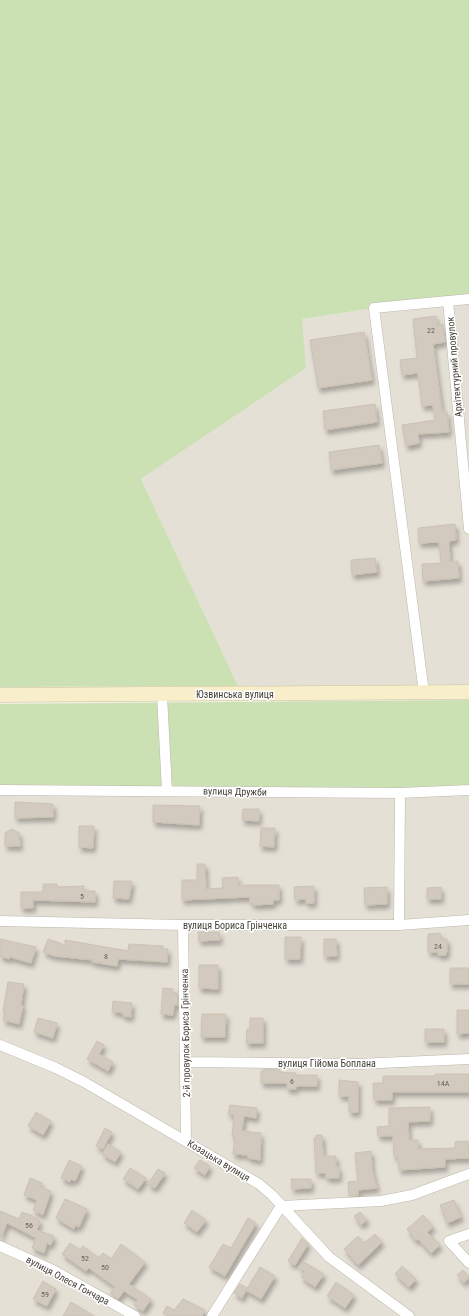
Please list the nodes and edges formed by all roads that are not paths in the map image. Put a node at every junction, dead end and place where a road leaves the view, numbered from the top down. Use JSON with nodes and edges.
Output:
{"nodes":[{"id":1,"x":469,"y":299,"type":"edge"},
{"id":2,"x":448,"y":301,"type":"junction"},
{"id":3,"x":469,"y":529,"type":"edge"},
{"id":4,"x":469,"y":692,"type":"edge"},
{"id":5,"x":424,"y":693,"type":"junction"},
{"id":6,"x":0,"y":695,"type":"edge"},
{"id":7,"x":162,"y":695,"type":"junction"},
{"id":8,"x":0,"y":790,"type":"edge"},
{"id":9,"x":469,"y":790,"type":"edge"},
{"id":10,"x":167,"y":791,"type":"junction"},
{"id":11,"x":400,"y":793,"type":"junction"},
{"id":12,"x":469,"y":920,"type":"edge"},
{"id":13,"x":0,"y":921,"type":"edge"},
{"id":14,"x":184,"y":925,"type":"junction"},
{"id":15,"x":399,"y":925,"type":"junction"},
{"id":16,"x":0,"y":1045,"type":"edge"},
{"id":17,"x":469,"y":1059,"type":"edge"},
{"id":18,"x":185,"y":1062,"type":"junction"},
{"id":19,"x":186,"y":1140,"type":"junction"},
{"id":20,"x":469,"y":1174,"type":"edge"},
{"id":21,"x":281,"y":1206,"type":"junction"},
{"id":22,"x":469,"y":1234,"type":"edge"},
{"id":23,"x":0,"y":1246,"type":"edge"},
{"id":24,"x":469,"y":1263,"type":"edge"},
{"id":25,"x":135,"y":1316,"type":"edge"},
{"id":26,"x":212,"y":1316,"type":"edge"},
{"id":27,"x":409,"y":1316,"type":"edge"}],
"edges":[{"from":1,"to":2,"type":"street"},
{"from":2,"to":3,"type":"street","name":"Архітектурний провулок"},
{"from":2,"to":5,"type":"street"},
{"from":4,"to":5,"type":"main road","name":"Юзвинська вулиця"},
{"from":5,"to":7,"type":"main road","name":"Юзвинська вулиця"},
{"from":6,"to":7,"type":"main road","name":"Юзвинська вулиця"},
{"from":7,"to":10,"type":"street"},
{"from":8,"to":10,"type":"street","name":"вулиця Дружби"},
{"from":9,"to":11,"type":"street","name":"вулиця Дружби"},
{"from":10,"to":11,"type":"street","name":"вулиця Дружби"},
{"from":11,"to":15,"type":"street"},
{"from":12,"to":15,"type":"street","name":"вулиця Бориса Грінченка"},
{"from":13,"to":14,"type":"street","name":"вулиця Бориса Грінченка"},
{"from":14,"to":15,"type":"street","name":"вулиця Бориса Грінченка"},
{"from":14,"to":18,"type":"street","name":"2-й провулок Бориса Грінченка"},
{"from":16,"to":19,"type":"street","name":"Козацька вулиця"},
{"from":17,"to":18,"type":"street","name":"вулиця Гійома Боплана"},
{"from":18,"to":19,"type":"street","name":"2-й провулок Бориса Грінченка"},
{"from":19,"to":21,"type":"street","name":"Козацька вулиця"},
{"from":20,"to":21,"type":"street"},
{"from":21,"to":26,"type":"street"},
{"from":21,"to":27,"type":"street","name":"Козацька вулиця"},
{"from":22,"to":24,"type":"street"},
{"from":23,"to":25,"type":"street","name":"вулиця Олеся Гончара"}]}
